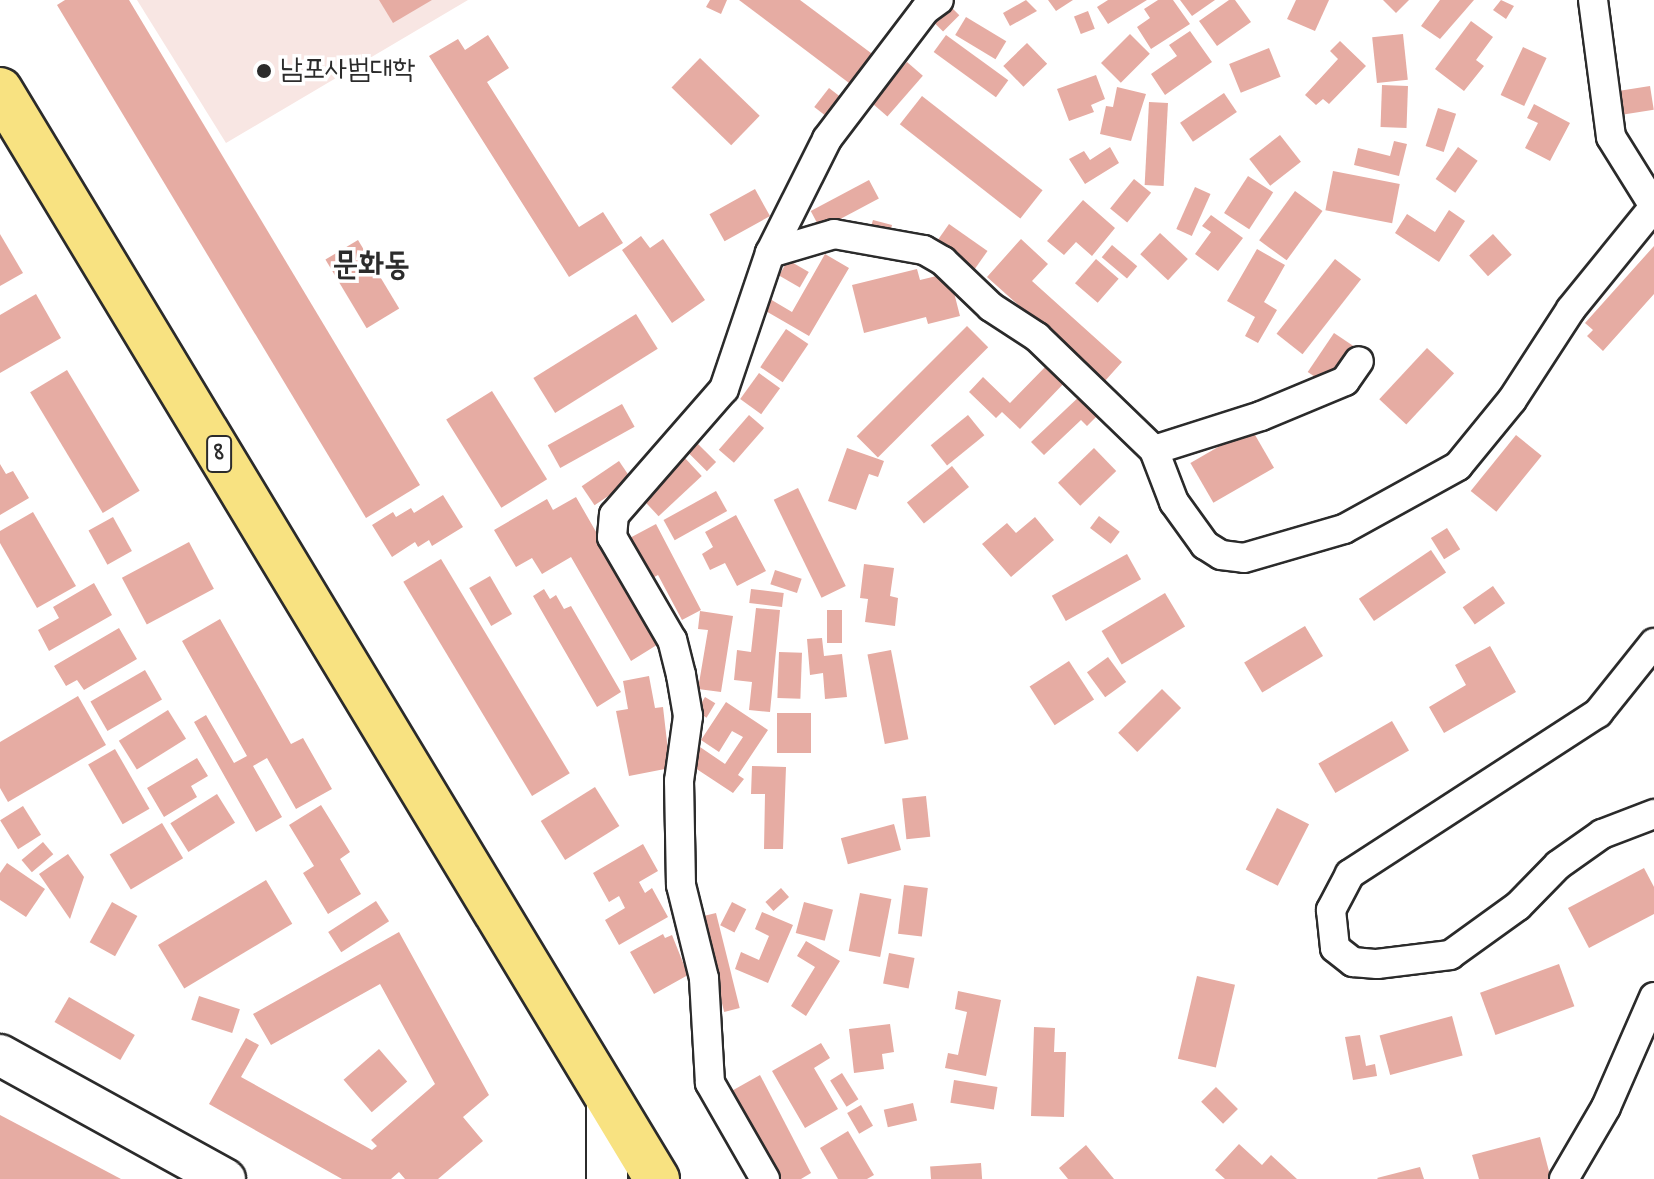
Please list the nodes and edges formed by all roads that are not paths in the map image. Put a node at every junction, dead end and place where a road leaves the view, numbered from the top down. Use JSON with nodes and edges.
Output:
{"nodes":[{"id":1,"x":939,"y":0,"type":"edge"},
{"id":2,"x":1593,"y":0,"type":"edge"},
{"id":3,"x":0,"y":90,"type":"edge"},
{"id":4,"x":1654,"y":206,"type":"edge"},
{"id":5,"x":770,"y":253,"type":"junction"},
{"id":6,"x":1359,"y":361,"type":"dead end"},
{"id":7,"x":1154,"y":450,"type":"junction"},
{"id":8,"x":1654,"y":643,"type":"edge"},
{"id":9,"x":1654,"y":814,"type":"edge"},
{"id":10,"x":1654,"y":997,"type":"edge"},
{"id":11,"x":0,"y":1055,"type":"edge"},
{"id":12,"x":607,"y":1097,"type":"junction"},
{"id":13,"x":225,"y":1179,"type":"edge"},
{"id":14,"x":607,"y":1179,"type":"edge"},
{"id":15,"x":634,"y":1179,"type":"edge"},
{"id":16,"x":657,"y":1179,"type":"edge"},
{"id":17,"x":765,"y":1179,"type":"edge"},
{"id":18,"x":1564,"y":1179,"type":"edge"}],
"edges":[{"from":1,"to":5,"type":"street"},
{"from":2,"to":4,"type":"street"},
{"from":3,"to":12,"type":"main road","number":"8"},
{"from":4,"to":7,"type":"street"},
{"from":5,"to":7,"type":"street"},
{"from":5,"to":17,"type":"street"},
{"from":6,"to":7,"type":"street"},
{"from":8,"to":9,"type":"street"},
{"from":10,"to":18,"type":"street"},
{"from":11,"to":13,"type":"main road"},
{"from":12,"to":14,"type":"main road"},
{"from":12,"to":15,"type":"main road","number":"8"},
{"from":12,"to":16,"type":"main road","number":"8"}]}
